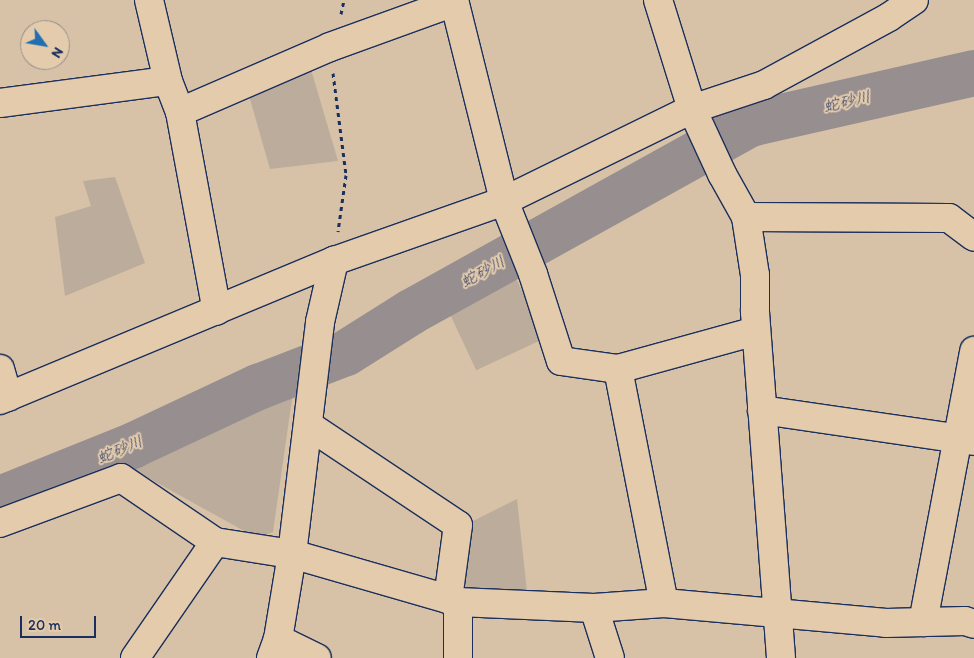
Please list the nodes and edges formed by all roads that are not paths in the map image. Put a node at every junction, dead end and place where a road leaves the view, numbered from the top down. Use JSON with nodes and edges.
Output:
{"nodes":[{"id":1,"x":150,"y":0,"type":"edge"},
{"id":2,"x":658,"y":0,"type":"edge"},
{"id":3,"x":914,"y":0,"type":"edge"},
{"id":4,"x":454,"y":1,"type":"edge"},
{"id":5,"x":168,"y":81,"type":"junction"},
{"id":6,"x":0,"y":102,"type":"edge"},
{"id":7,"x":692,"y":109,"type":"junction"},
{"id":8,"x":180,"y":112,"type":"junction"},
{"id":9,"x":504,"y":201,"type":"junction"},
{"id":10,"x":746,"y":217,"type":"junction"},
{"id":11,"x":974,"y":236,"type":"edge"},
{"id":12,"x":334,"y":261,"type":"junction"},
{"id":13,"x":217,"y":311,"type":"junction"},
{"id":14,"x":756,"y":331,"type":"junction"},
{"id":15,"x":974,"y":351,"type":"edge"},
{"id":16,"x":0,"y":369,"type":"edge"},
{"id":17,"x":618,"y":369,"type":"junction"},
{"id":18,"x":4,"y":398,"type":"edge"},
{"id":19,"x":762,"y":410,"type":"junction"},
{"id":20,"x":308,"y":425,"type":"junction"},
{"id":21,"x":966,"y":440,"type":"edge"},
{"id":22,"x":0,"y":523,"type":"edge"},
{"id":23,"x":215,"y":542,"type":"junction"},
{"id":24,"x":292,"y":554,"type":"junction"},
{"id":25,"x":453,"y":601,"type":"junction"},
{"id":26,"x":664,"y":603,"type":"junction"},
{"id":27,"x":594,"y":608,"type":"junction"},
{"id":28,"x":777,"y":611,"type":"junction"},
{"id":29,"x":923,"y":622,"type":"junction"},
{"id":30,"x":974,"y":624,"type":"edge"},
{"id":31,"x":274,"y":648,"type":"edge"},
{"id":32,"x":135,"y":658,"type":"edge"},
{"id":33,"x":317,"y":658,"type":"edge"},
{"id":34,"x":458,"y":658,"type":"edge"},
{"id":35,"x":610,"y":658,"type":"edge"},
{"id":36,"x":781,"y":658,"type":"edge"}],
"edges":[{"from":1,"to":5,"type":"street"},
{"from":2,"to":7,"type":"street"},
{"from":3,"to":7,"type":"street"},
{"from":4,"to":8,"type":"street"},
{"from":4,"to":9,"type":"street"},
{"from":5,"to":6,"type":"street"},
{"from":5,"to":8,"type":"street"},
{"from":7,"to":9,"type":"street"},
{"from":7,"to":10,"type":"street"},
{"from":8,"to":13,"type":"street"},
{"from":9,"to":12,"type":"street"},
{"from":9,"to":17,"type":"street"},
{"from":10,"to":11,"type":"street"},
{"from":10,"to":14,"type":"street"},
{"from":12,"to":13,"type":"street"},
{"from":12,"to":20,"type":"street"},
{"from":13,"to":18,"type":"street"},
{"from":14,"to":17,"type":"street"},
{"from":14,"to":19,"type":"street"},
{"from":15,"to":21,"type":"street"},
{"from":16,"to":18,"type":"street"},
{"from":17,"to":26,"type":"street"},
{"from":19,"to":21,"type":"street"},
{"from":19,"to":28,"type":"street"},
{"from":20,"to":24,"type":"street"},
{"from":20,"to":25,"type":"street"},
{"from":21,"to":29,"type":"street"},
{"from":22,"to":23,"type":"street"},
{"from":23,"to":24,"type":"street"},
{"from":23,"to":32,"type":"street"},
{"from":24,"to":25,"type":"street"},
{"from":24,"to":31,"type":"street"},
{"from":25,"to":27,"type":"street"},
{"from":25,"to":34,"type":"street"},
{"from":26,"to":27,"type":"street"},
{"from":26,"to":28,"type":"street"},
{"from":27,"to":35,"type":"street"},
{"from":28,"to":29,"type":"street"},
{"from":28,"to":36,"type":"street"},
{"from":29,"to":30,"type":"street"},
{"from":31,"to":33,"type":"street"}]}
